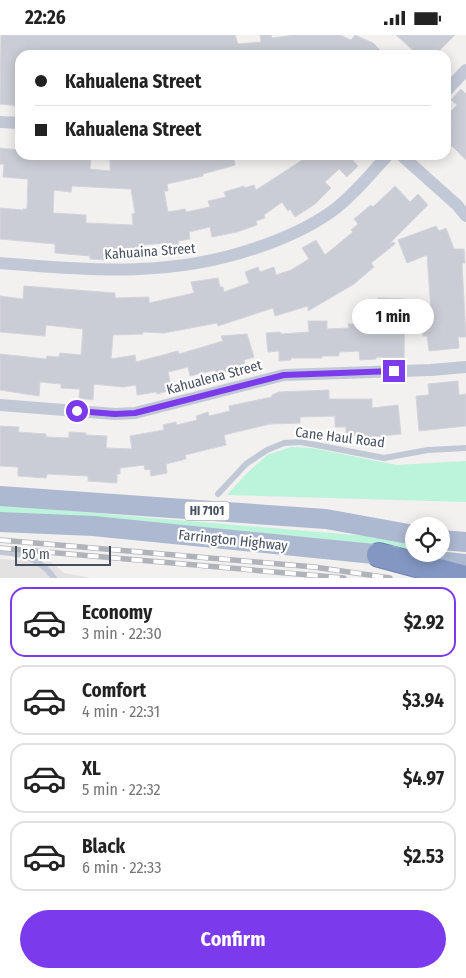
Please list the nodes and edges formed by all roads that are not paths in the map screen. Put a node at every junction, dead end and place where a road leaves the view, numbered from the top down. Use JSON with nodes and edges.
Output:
{"nodes":[{"id":1,"x":466,"y":70,"type":"edge"},
{"id":2,"x":451,"y":86,"type":"edge"},
{"id":3,"x":0,"y":122,"type":"edge"},
{"id":4,"x":15,"y":123,"type":"edge"},
{"id":5,"x":383,"y":160,"type":"edge"},
{"id":6,"x":408,"y":160,"type":"edge"},
{"id":7,"x":466,"y":216,"type":"edge"},
{"id":8,"x":0,"y":263,"type":"edge"},
{"id":9,"x":466,"y":367,"type":"edge"},
{"id":10,"x":0,"y":405,"type":"edge"},
{"id":11,"x":466,"y":448,"type":"edge"},
{"id":12,"x":218,"y":494,"type":"dead end"},
{"id":13,"x":0,"y":496,"type":"edge"},
{"id":14,"x":326,"y":519,"type":"junction"},
{"id":15,"x":0,"y":522,"type":"edge"},
{"id":16,"x":405,"y":526,"type":"edge"},
{"id":17,"x":450,"y":528,"type":"edge"},
{"id":18,"x":466,"y":528,"type":"edge"},
{"id":19,"x":405,"y":533,"type":"edge"},
{"id":20,"x":450,"y":541,"type":"edge"},
{"id":21,"x":466,"y":542,"type":"edge"},
{"id":22,"x":0,"y":552,"type":"edge"},
{"id":23,"x":379,"y":555,"type":"junction"},
{"id":24,"x":466,"y":564,"type":"edge"},
{"id":25,"x":54,"y":578,"type":"edge"},
{"id":26,"x":464,"y":578,"type":"edge"}],
"edges":[{"from":1,"to":2,"type":"street"},
{"from":3,"to":4,"type":"street"},
{"from":5,"to":8,"type":"street","name":"Kahuaina Street"},
{"from":6,"to":7,"type":"street"},
{"from":9,"to":10,"type":"street","name":"Kahualena Street"},
{"from":11,"to":12,"type":"lane","name":"Cane Haul Road"},
{"from":13,"to":14,"type":"main road","name":"Farrington Highway","number":"HI 7101"},
{"from":14,"to":16,"type":"main road"},
{"from":14,"to":19,"type":"main road","name":"Farrington Highway","number":"HI 7101"},
{"from":15,"to":23,"type":"main road","name":"Farrington Highway","number":"HI 7101"},
{"from":17,"to":18,"type":"main road"},
{"from":20,"to":21,"type":"main road"},
{"from":22,"to":25,"type":"lane"},
{"from":23,"to":24,"type":"main road","name":"Farrington Highway","number":"HI 7101"},
{"from":23,"to":26,"type":"highway"}]}
